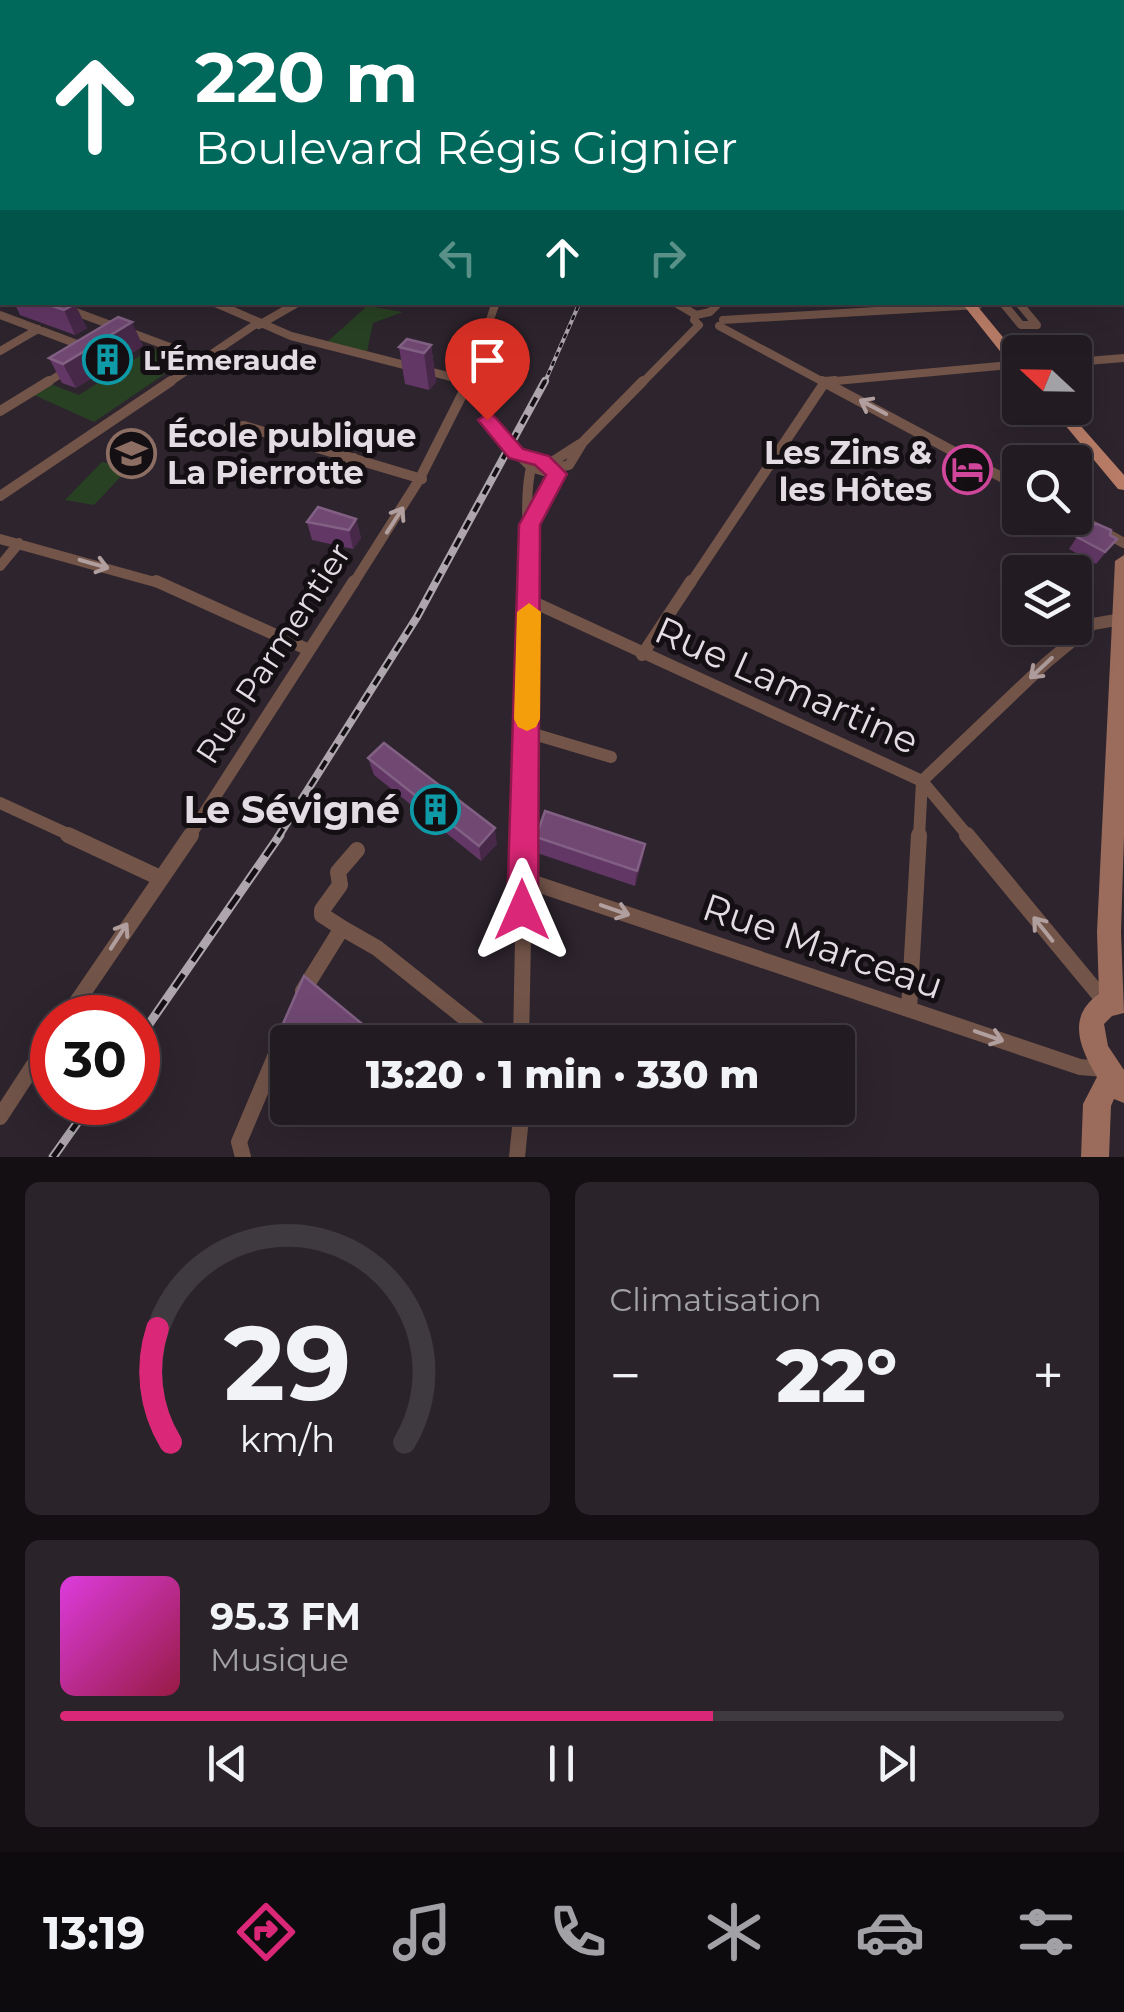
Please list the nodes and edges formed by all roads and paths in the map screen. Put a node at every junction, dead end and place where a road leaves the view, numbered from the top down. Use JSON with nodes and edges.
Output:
{"nodes":[{"id":1,"x":56,"y":305,"type":"edge"},
{"id":2,"x":219,"y":305,"type":"edge"},
{"id":3,"x":294,"y":305,"type":"edge"},
{"id":4,"x":495,"y":305,"type":"edge"},
{"id":5,"x":685,"y":305,"type":"edge"},
{"id":6,"x":939,"y":305,"type":"edge"},
{"id":7,"x":973,"y":305,"type":"edge"},
{"id":8,"x":1005,"y":305,"type":"edge"},
{"id":9,"x":1020,"y":305,"type":"edge"},
{"id":10,"x":14,"y":309,"type":"dead end"},
{"id":11,"x":711,"y":312,"type":"edge"},
{"id":12,"x":1,"y":315,"type":"edge"},
{"id":13,"x":258,"y":325,"type":"junction"},
{"id":14,"x":38,"y":330,"type":"junction"},
{"id":15,"x":1002,"y":341,"type":"edge"},
{"id":16,"x":0,"y":350,"type":"edge"},
{"id":17,"x":1124,"y":358,"type":"edge"},
{"id":18,"x":202,"y":359,"type":"junction"},
{"id":19,"x":1092,"y":361,"type":"edge"},
{"id":20,"x":479,"y":362,"type":"junction"},
{"id":21,"x":1002,"y":364,"type":"edge"},
{"id":22,"x":440,"y":375,"type":"junction"},
{"id":23,"x":825,"y":382,"type":"junction"},
{"id":24,"x":468,"y":389,"type":"junction"},
{"id":25,"x":0,"y":411,"type":"edge"},
{"id":26,"x":1072,"y":425,"type":"edge"},
{"id":27,"x":220,"y":431,"type":"dead end"},
{"id":28,"x":354,"y":458,"type":"junction"},
{"id":29,"x":546,"y":466,"type":"junction"},
{"id":30,"x":316,"y":477,"type":"dead end"},
{"id":31,"x":1002,"y":477,"type":"edge"},
{"id":32,"x":422,"y":478,"type":"junction"},
{"id":33,"x":1124,"y":486,"type":"edge"},
{"id":34,"x":0,"y":496,"type":"edge"},
{"id":35,"x":529,"y":511,"type":"junction"},
{"id":36,"x":1092,"y":525,"type":"edge"},
{"id":37,"x":0,"y":539,"type":"edge"},
{"id":38,"x":19,"y":543,"type":"junction"},
{"id":39,"x":1124,"y":543,"type":"edge"},
{"id":40,"x":1124,"y":563,"type":"edge"},
{"id":41,"x":0,"y":566,"type":"edge"},
{"id":42,"x":529,"y":600,"type":"junction"},
{"id":43,"x":1122,"y":619,"type":"edge"},
{"id":44,"x":309,"y":650,"type":"junction"},
{"id":45,"x":642,"y":655,"type":"junction"},
{"id":46,"x":527,"y":732,"type":"junction"},
{"id":47,"x":610,"y":757,"type":"dead end"},
{"id":48,"x":922,"y":782,"type":"junction"},
{"id":49,"x":0,"y":803,"type":"edge"},
{"id":50,"x":356,"y":850,"type":"dead end"},
{"id":51,"x":158,"y":877,"type":"junction"},
{"id":52,"x":522,"y":879,"type":"junction"},
{"id":53,"x":342,"y":928,"type":"junction"},
{"id":54,"x":81,"y":995,"type":"edge"},
{"id":55,"x":1114,"y":1001,"type":"edge"},
{"id":56,"x":908,"y":1009,"type":"junction"},
{"id":57,"x":474,"y":1025,"type":"edge"},
{"id":58,"x":522,"y":1025,"type":"edge"},
{"id":59,"x":30,"y":1071,"type":"edge"},
{"id":60,"x":1113,"y":1079,"type":"edge"},
{"id":61,"x":0,"y":1117,"type":"edge"},
{"id":62,"x":521,"y":1125,"type":"edge"},
{"id":63,"x":242,"y":1157,"type":"edge"},
{"id":64,"x":518,"y":1157,"type":"edge"},
{"id":65,"x":1094,"y":1157,"type":"edge"}],
"edges":[{"from":1,"to":18,"type":"street"},
{"from":2,"to":13,"type":"street"},
{"from":3,"to":13,"type":"street"},
{"from":4,"to":20,"type":"street","name":"Rue Parmentier"},
{"from":5,"to":11,"type":"street"},
{"from":6,"to":11,"type":"street"},
{"from":7,"to":15,"type":"main road"},
{"from":8,"to":9,"type":"street"},
{"from":10,"to":12,"type":"street"},
{"from":11,"to":23,"type":"street"},
{"from":11,"to":29,"type":"street"},
{"from":12,"to":14,"type":"street"},
{"from":13,"to":18,"type":"street"},
{"from":13,"to":22,"type":"street"},
{"from":14,"to":16,"type":"street"},
{"from":14,"to":25,"type":"street"},
{"from":17,"to":19,"type":"street"},
{"from":18,"to":34,"type":"street"},
{"from":20,"to":22,"type":"street"},
{"from":20,"to":24,"type":"street","name":"Rue Parmentier"},
{"from":21,"to":23,"type":"street"},
{"from":22,"to":24,"type":"street"},
{"from":31,"to":23,"type":"street","one_way":true},
{"from":23,"to":45,"type":"street"},
{"from":24,"to":29,"type":"street"},
{"from":24,"to":32,"type":"street","name":"Rue Parmentier"},
{"from":26,"to":33,"type":"main road"},
{"from":27,"to":28,"type":"street"},
{"from":28,"to":30,"type":"street"},
{"from":28,"to":32,"type":"street"},
{"from":29,"to":35,"type":"street"},
{"from":29,"to":35,"type":"street"},
{"from":44,"to":32,"type":"street","name":"Rue Parmentier","one_way":true},
{"from":35,"to":42,"type":"street"},
{"from":36,"to":39,"type":"street"},
{"from":37,"to":38,"type":"street"},
{"from":38,"to":41,"type":"street"},
{"from":38,"to":44,"type":"street","one_way":true},
{"from":40,"to":43,"type":"main road"},
{"from":42,"to":45,"type":"street","name":"Rue Lamartine"},
{"from":42,"to":46,"type":"street"},
{"from":43,"to":48,"type":"street","one_way":true},
{"from":43,"to":55,"type":"main road"},
{"from":44,"to":51,"type":"street","name":"Rue Parmentier"},
{"from":45,"to":48,"type":"street","name":"Rue Lamartine"},
{"from":46,"to":47,"type":"street"},
{"from":46,"to":52,"type":"street"},
{"from":55,"to":48,"type":"street","name":"Rue Lamartine","one_way":true},
{"from":48,"to":56,"type":"street"},
{"from":49,"to":51,"type":"street"},
{"from":50,"to":53,"type":"street"},
{"from":54,"to":51,"type":"street","name":"Rue Parmentier","one_way":true},
{"from":52,"to":56,"type":"street","name":"Rue Marceau","one_way":true},
{"from":52,"to":58,"type":"street"},
{"from":53,"to":57,"type":"street"},
{"from":53,"to":63,"type":"street"},
{"from":55,"to":60,"type":"main road"},
{"from":56,"to":60,"type":"street","name":"Rue Marceau","one_way":true},
{"from":59,"to":61,"type":"street"},
{"from":60,"to":65,"type":"main road"},
{"from":62,"to":64,"type":"street"}]}
